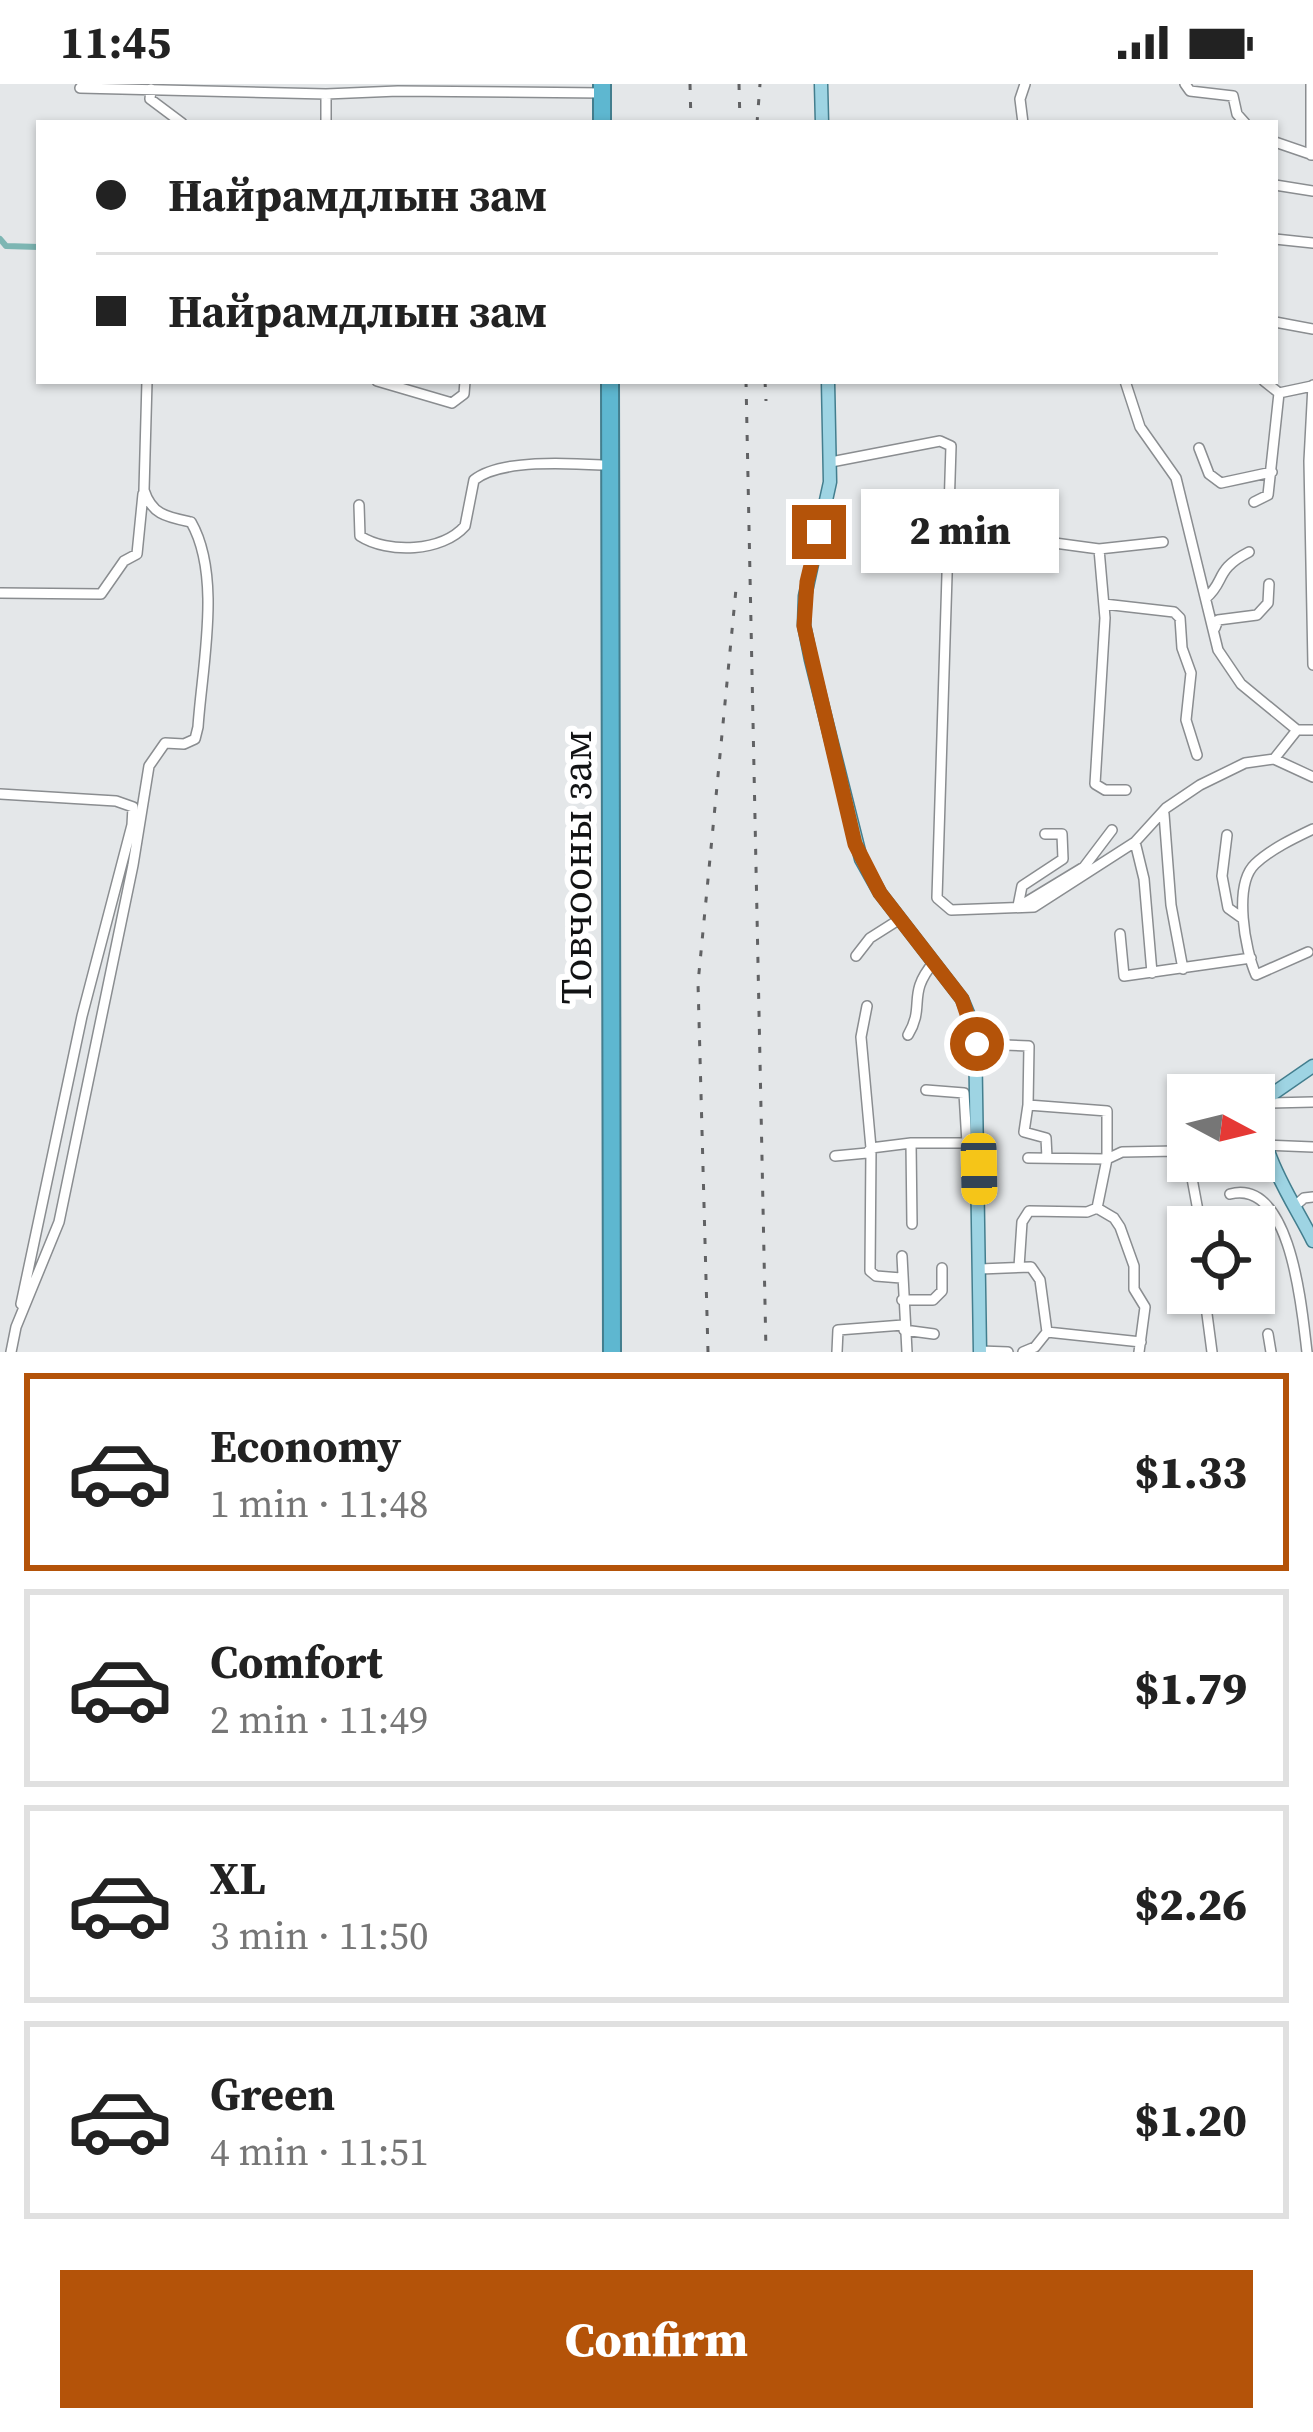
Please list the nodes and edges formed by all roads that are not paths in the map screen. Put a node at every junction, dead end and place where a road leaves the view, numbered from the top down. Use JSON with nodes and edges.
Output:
{"nodes":[{"id":1,"x":821,"y":84,"type":"edge"},
{"id":2,"x":1025,"y":84,"type":"edge"},
{"id":3,"x":1185,"y":84,"type":"edge"},
{"id":4,"x":1311,"y":84,"type":"edge"},
{"id":5,"x":1241,"y":85,"type":"edge"},
{"id":6,"x":605,"y":87,"type":"edge"},
{"id":7,"x":80,"y":88,"type":"dead end"},
{"id":8,"x":151,"y":88,"type":"junction"},
{"id":9,"x":326,"y":94,"type":"junction"},
{"id":10,"x":1233,"y":96,"type":"junction"},
{"id":11,"x":178,"y":120,"type":"edge"},
{"id":12,"x":326,"y":120,"type":"edge"},
{"id":13,"x":607,"y":120,"type":"edge"},
{"id":14,"x":822,"y":120,"type":"edge"},
{"id":15,"x":1023,"y":120,"type":"edge"},
{"id":16,"x":1242,"y":120,"type":"edge"},
{"id":17,"x":1278,"y":143,"type":"edge"},
{"id":18,"x":1312,"y":155,"type":"edge"},
{"id":19,"x":1278,"y":185,"type":"edge"},
{"id":20,"x":1313,"y":191,"type":"edge"},
{"id":21,"x":1278,"y":239,"type":"edge"},
{"id":22,"x":1313,"y":243,"type":"edge"},
{"id":23,"x":1278,"y":323,"type":"edge"},
{"id":24,"x":1313,"y":329,"type":"edge"},
{"id":25,"x":147,"y":384,"type":"edge"},
{"id":26,"x":385,"y":384,"type":"edge"},
{"id":27,"x":464,"y":384,"type":"edge"},
{"id":28,"x":606,"y":384,"type":"edge"},
{"id":29,"x":606,"y":384,"type":"edge"},
{"id":30,"x":828,"y":384,"type":"edge"},
{"id":31,"x":1126,"y":384,"type":"edge"},
{"id":32,"x":1268,"y":384,"type":"edge"},
{"id":33,"x":1312,"y":386,"type":"edge"},
{"id":34,"x":1279,"y":393,"type":"junction"},
{"id":35,"x":1199,"y":448,"type":"dead end"},
{"id":36,"x":831,"y":463,"type":"junction"},
{"id":37,"x":602,"y":465,"type":"junction"},
{"id":38,"x":1272,"y":472,"type":"junction"},
{"id":39,"x":144,"y":490,"type":"junction"},
{"id":40,"x":1254,"y":502,"type":"dead end"},
{"id":41,"x":359,"y":505,"type":"dead end"},
{"id":42,"x":949,"y":542,"type":"junction"},
{"id":43,"x":1163,"y":542,"type":"dead end"},
{"id":44,"x":1099,"y":549,"type":"junction"},
{"id":45,"x":1249,"y":552,"type":"dead end"},
{"id":46,"x":1269,"y":584,"type":"dead end"},
{"id":47,"x":0,"y":592,"type":"edge"},
{"id":48,"x":1206,"y":598,"type":"junction"},
{"id":49,"x":1104,"y":604,"type":"junction"},
{"id":50,"x":1213,"y":631,"type":"junction"},
{"id":51,"x":1313,"y":664,"type":"edge"},
{"id":52,"x":1297,"y":730,"type":"junction"},
{"id":53,"x":1313,"y":730,"type":"edge"},
{"id":54,"x":1197,"y":755,"type":"dead end"},
{"id":55,"x":1274,"y":759,"type":"junction"},
{"id":56,"x":1313,"y":777,"type":"edge"},
{"id":57,"x":1126,"y":790,"type":"dead end"},
{"id":58,"x":0,"y":794,"type":"edge"},
{"id":59,"x":1164,"y":812,"type":"junction"},
{"id":60,"x":1313,"y":829,"type":"edge"},
{"id":61,"x":1112,"y":830,"type":"dead end"},
{"id":62,"x":1046,"y":834,"type":"dead end"},
{"id":63,"x":1228,"y":835,"type":"dead end"},
{"id":64,"x":1135,"y":842,"type":"junction"},
{"id":65,"x":1018,"y":906,"type":"junction"},
{"id":66,"x":1242,"y":918,"type":"junction"},
{"id":67,"x":900,"y":920,"type":"junction"},
{"id":68,"x":1120,"y":934,"type":"dead end"},
{"id":69,"x":1308,"y":952,"type":"dead end"},
{"id":70,"x":856,"y":956,"type":"dead end"},
{"id":71,"x":1251,"y":958,"type":"junction"},
{"id":72,"x":934,"y":962,"type":"junction"},
{"id":73,"x":1183,"y":969,"type":"junction"},
{"id":74,"x":1152,"y":973,"type":"junction"},
{"id":75,"x":867,"y":1006,"type":"dead end"},
{"id":76,"x":908,"y":1034,"type":"dead end"},
{"id":77,"x":977,"y":1044,"type":"junction"},
{"id":78,"x":1313,"y":1066,"type":"edge"},
{"id":79,"x":926,"y":1090,"type":"dead end"},
{"id":80,"x":1275,"y":1091,"type":"edge"},
{"id":81,"x":1313,"y":1102,"type":"edge"},
{"id":82,"x":1275,"y":1103,"type":"edge"},
{"id":83,"x":1028,"y":1105,"type":"junction"},
{"id":84,"x":911,"y":1143,"type":"junction"},
{"id":85,"x":973,"y":1143,"type":"junction"},
{"id":86,"x":1275,"y":1145,"type":"edge"},
{"id":87,"x":1313,"y":1147,"type":"edge"},
{"id":88,"x":871,"y":1148,"type":"junction"},
{"id":89,"x":835,"y":1156,"type":"dead end"},
{"id":90,"x":1028,"y":1158,"type":"dead end"},
{"id":91,"x":1047,"y":1158,"type":"junction"},
{"id":92,"x":1107,"y":1160,"type":"junction"},
{"id":93,"x":1275,"y":1163,"type":"edge"},
{"id":94,"x":1230,"y":1193,"type":"dead end"},
{"id":95,"x":1313,"y":1197,"type":"edge"},
{"id":96,"x":1296,"y":1205,"type":"junction"},
{"id":97,"x":1197,"y":1206,"type":"edge"},
{"id":98,"x":1097,"y":1208,"type":"junction"},
{"id":99,"x":912,"y":1224,"type":"dead end"},
{"id":100,"x":1313,"y":1241,"type":"edge"},
{"id":101,"x":902,"y":1256,"type":"dead end"},
{"id":102,"x":1019,"y":1267,"type":"junction"},
{"id":103,"x":942,"y":1268,"type":"dead end"},
{"id":104,"x":980,"y":1269,"type":"junction"},
{"id":105,"x":901,"y":1278,"type":"junction"},
{"id":106,"x":902,"y":1300,"type":"junction"},
{"id":107,"x":1206,"y":1314,"type":"edge"},
{"id":108,"x":16,"y":1327,"type":"junction"},
{"id":109,"x":904,"y":1327,"type":"junction"},
{"id":110,"x":1047,"y":1332,"type":"junction"},
{"id":111,"x":934,"y":1334,"type":"dead end"},
{"id":112,"x":1268,"y":1334,"type":"dead end"},
{"id":113,"x":1140,"y":1347,"type":"edge"},
{"id":114,"x":11,"y":1352,"type":"edge"},
{"id":115,"x":608,"y":1352,"type":"edge"},
{"id":116,"x":837,"y":1352,"type":"edge"},
{"id":117,"x":907,"y":1352,"type":"edge"},
{"id":118,"x":980,"y":1352,"type":"edge"},
{"id":119,"x":1008,"y":1352,"type":"edge"},
{"id":120,"x":1023,"y":1352,"type":"edge"},
{"id":121,"x":1211,"y":1352,"type":"edge"},
{"id":122,"x":1271,"y":1352,"type":"edge"},
{"id":123,"x":1307,"y":1352,"type":"edge"}],
"edges":[{"from":1,"to":14,"type":"main road"},
{"from":2,"to":15,"type":"street"},
{"from":3,"to":10,"type":"street"},
{"from":4,"to":18,"type":"street"},
{"from":5,"to":10,"type":"street"},
{"from":6,"to":9,"type":"street"},
{"from":6,"to":13,"type":"highway"},
{"from":7,"to":8,"type":"street"},
{"from":8,"to":9,"type":"street"},
{"from":8,"to":11,"type":"street"},
{"from":9,"to":12,"type":"street"},
{"from":10,"to":16,"type":"street"},
{"from":17,"to":18,"type":"street"},
{"from":19,"to":20,"type":"street"},
{"from":21,"to":22,"type":"street"},
{"from":23,"to":24,"type":"street"},
{"from":25,"to":39,"type":"street"},
{"from":26,"to":27,"type":"street"},
{"from":28,"to":37,"type":"highway","name":"Товчооны зам"},
{"from":29,"to":115,"type":"highway","name":"Товчооны зам"},
{"from":30,"to":36,"type":"main road"},
{"from":31,"to":48,"type":"street"},
{"from":32,"to":34,"type":"street"},
{"from":33,"to":34,"type":"street"},
{"from":33,"to":51,"type":"street"},
{"from":34,"to":38,"type":"street"},
{"from":35,"to":38,"type":"street"},
{"from":36,"to":42,"type":"street"},
{"from":36,"to":67,"type":"main road"},
{"from":37,"to":41,"type":"street"},
{"from":37,"to":115,"type":"highway","name":"Товчооны зам"},
{"from":38,"to":40,"type":"street"},
{"from":39,"to":47,"type":"street"},
{"from":39,"to":108,"type":"street"},
{"from":42,"to":44,"type":"street"},
{"from":42,"to":65,"type":"street"},
{"from":43,"to":44,"type":"street"},
{"from":44,"to":49,"type":"street"},
{"from":45,"to":48,"type":"street"},
{"from":46,"to":50,"type":"street"},
{"from":48,"to":50,"type":"street"},
{"from":49,"to":54,"type":"street"},
{"from":49,"to":57,"type":"street"},
{"from":50,"to":52,"type":"street"},
{"from":52,"to":53,"type":"street"},
{"from":52,"to":55,"type":"street"},
{"from":55,"to":56,"type":"street"},
{"from":55,"to":59,"type":"street"},
{"from":58,"to":108,"type":"street"},
{"from":59,"to":64,"type":"street"},
{"from":59,"to":73,"type":"street"},
{"from":60,"to":66,"type":"street"},
{"from":61,"to":65,"type":"street"},
{"from":62,"to":65,"type":"street"},
{"from":63,"to":66,"type":"street"},
{"from":64,"to":65,"type":"street"},
{"from":64,"to":74,"type":"street"},
{"from":66,"to":71,"type":"street"},
{"from":67,"to":70,"type":"street"},
{"from":67,"to":72,"type":"main road"},
{"from":68,"to":74,"type":"street"},
{"from":69,"to":71,"type":"street"},
{"from":71,"to":73,"type":"street"},
{"from":72,"to":76,"type":"street"},
{"from":72,"to":77,"type":"main road"},
{"from":73,"to":74,"type":"street"},
{"from":75,"to":88,"type":"street"},
{"from":77,"to":83,"type":"street"},
{"from":77,"to":85,"type":"main road"},
{"from":78,"to":80,"type":"main road"},
{"from":79,"to":85,"type":"street"},
{"from":81,"to":82,"type":"street"},
{"from":83,"to":91,"type":"street"},
{"from":83,"to":92,"type":"street"},
{"from":84,"to":85,"type":"street"},
{"from":84,"to":88,"type":"street"},
{"from":84,"to":99,"type":"street"},
{"from":85,"to":104,"type":"main road"},
{"from":86,"to":87,"type":"street"},
{"from":88,"to":89,"type":"street"},
{"from":88,"to":105,"type":"street"},
{"from":90,"to":91,"type":"street"},
{"from":91,"to":92,"type":"street"},
{"from":92,"to":97,"type":"street"},
{"from":92,"to":98,"type":"street"},
{"from":93,"to":96,"type":"main road"},
{"from":94,"to":123,"type":"street"},
{"from":95,"to":96,"type":"street"},
{"from":96,"to":100,"type":"main road"},
{"from":98,"to":102,"type":"street"},
{"from":98,"to":113,"type":"street"},
{"from":101,"to":105,"type":"street"},
{"from":102,"to":104,"type":"street"},
{"from":102,"to":110,"type":"street"},
{"from":103,"to":106,"type":"street"},
{"from":104,"to":118,"type":"main road"},
{"from":105,"to":106,"type":"street"},
{"from":106,"to":109,"type":"street"},
{"from":107,"to":121,"type":"street"},
{"from":108,"to":114,"type":"street"},
{"from":109,"to":111,"type":"street"},
{"from":109,"to":116,"type":"street"},
{"from":109,"to":117,"type":"street"},
{"from":110,"to":113,"type":"street"},
{"from":110,"to":120,"type":"street"},
{"from":112,"to":122,"type":"street"},
{"from":118,"to":119,"type":"street"}]}
